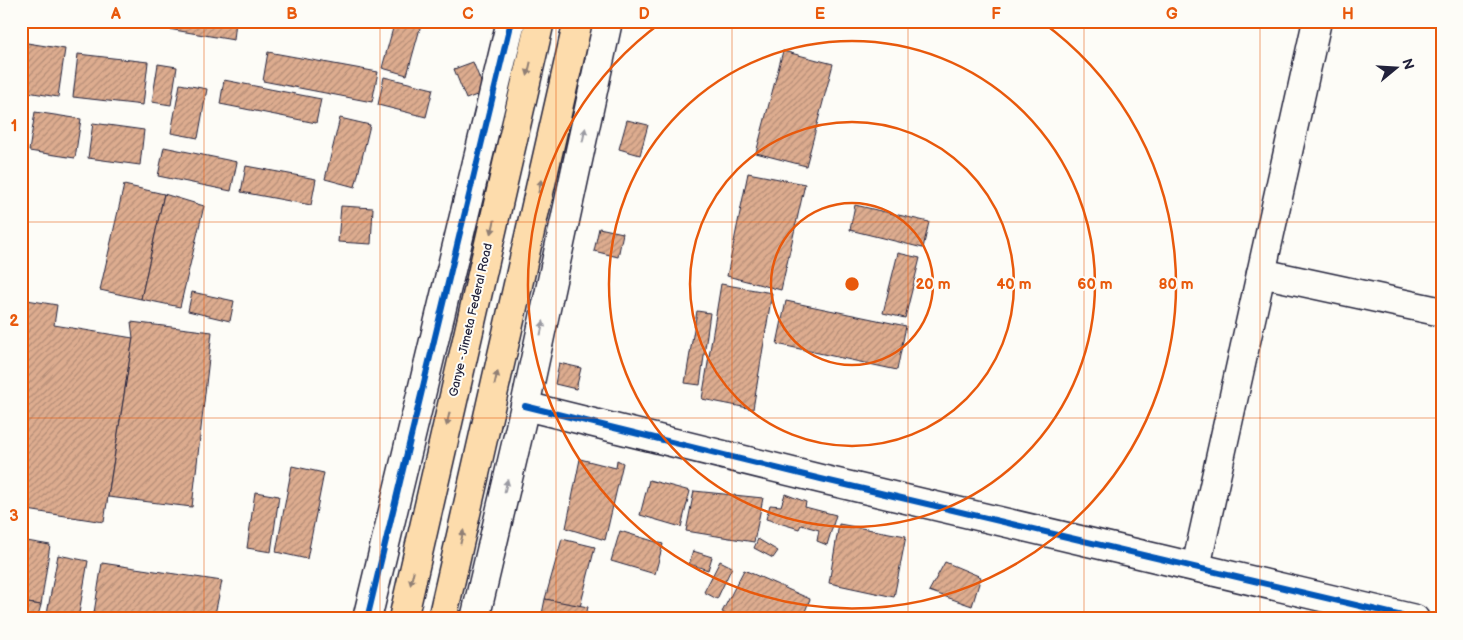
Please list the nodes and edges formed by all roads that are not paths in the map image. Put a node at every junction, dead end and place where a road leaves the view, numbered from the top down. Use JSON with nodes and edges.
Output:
{"nodes":[{"id":1,"x":511,"y":21,"type":"edge"},
{"id":2,"x":540,"y":21,"type":"edge"},
{"id":3,"x":578,"y":21,"type":"edge"},
{"id":4,"x":608,"y":21,"type":"edge"},
{"id":5,"x":1317,"y":21,"type":"edge"},
{"id":6,"x":1261,"y":273,"type":"junction"},
{"id":7,"x":1442,"y":312,"type":"edge"},
{"id":8,"x":525,"y":406,"type":"junction"},
{"id":9,"x":1196,"y":567,"type":"junction"},
{"id":10,"x":367,"y":619,"type":"edge"},
{"id":11,"x":402,"y":619,"type":"edge"},
{"id":12,"x":442,"y":619,"type":"edge"},
{"id":13,"x":475,"y":619,"type":"edge"},
{"id":14,"x":1415,"y":619,"type":"edge"}],
"edges":[{"from":1,"to":10,"type":"street"},
{"from":2,"to":11,"type":"main road","name":"Ganye - Jimeta Federal Road","one_way":true},
{"from":12,"to":3,"type":"main road","one_way":true},
{"from":8,"to":4,"type":"street","one_way":true},
{"from":5,"to":6,"type":"street"},
{"from":6,"to":7,"type":"street"},
{"from":6,"to":9,"type":"street"},
{"from":8,"to":9,"type":"street"},
{"from":13,"to":8,"type":"street","one_way":true},
{"from":9,"to":14,"type":"street"}]}
